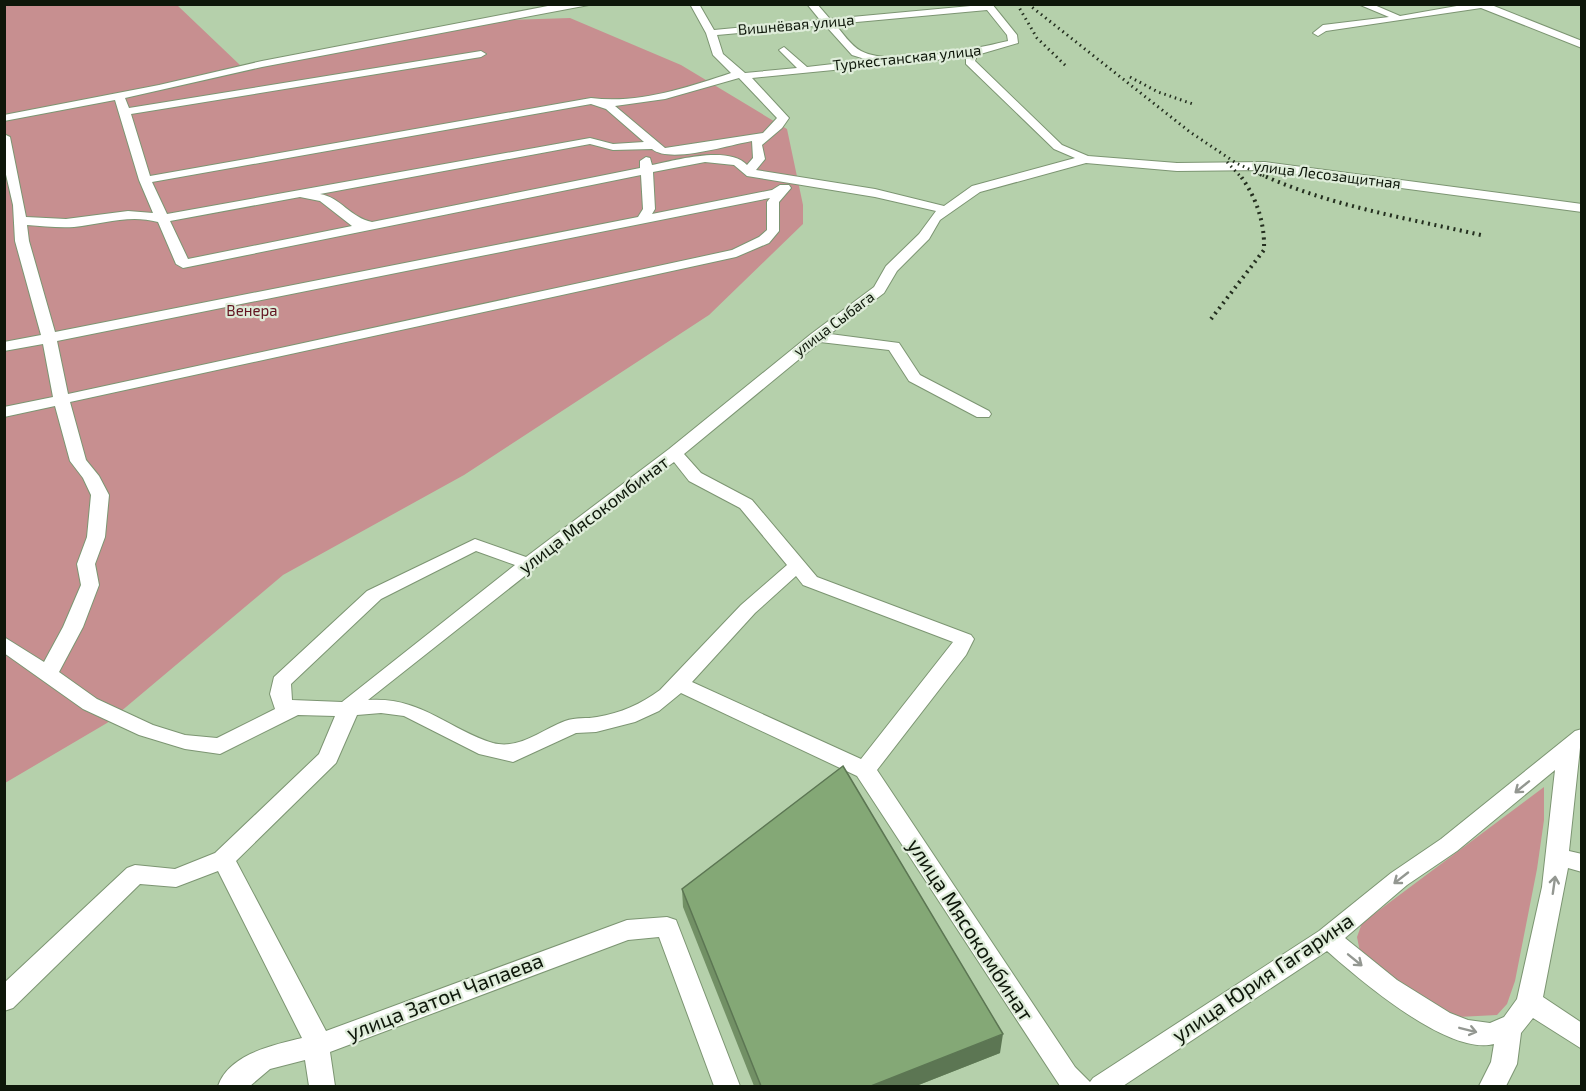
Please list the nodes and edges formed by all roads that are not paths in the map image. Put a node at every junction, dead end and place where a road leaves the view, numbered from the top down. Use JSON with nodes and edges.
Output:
{"nodes":[{"id":1,"x":590,"y":4,"type":"edge"},
{"id":2,"x":694,"y":4,"type":"edge"},
{"id":3,"x":811,"y":4,"type":"edge"},
{"id":4,"x":1362,"y":4,"type":"edge"},
{"id":5,"x":1481,"y":5,"type":"edge"},
{"id":6,"x":988,"y":6,"type":"edge"},
{"id":7,"x":550,"y":8,"type":"junction"},
{"id":8,"x":538,"y":9,"type":"dead end"},
{"id":9,"x":1401,"y":19,"type":"junction"},
{"id":10,"x":827,"y":22,"type":"junction"},
{"id":11,"x":711,"y":33,"type":"junction"},
{"id":12,"x":1318,"y":33,"type":"dead end"},
{"id":13,"x":1581,"y":45,"type":"edge"},
{"id":14,"x":784,"y":50,"type":"dead end"},
{"id":15,"x":972,"y":53,"type":"junction"},
{"id":16,"x":481,"y":54,"type":"dead end"},
{"id":17,"x":878,"y":61,"type":"junction"},
{"id":18,"x":804,"y":69,"type":"junction"},
{"id":19,"x":746,"y":75,"type":"junction"},
{"id":20,"x":119,"y":95,"type":"junction"},
{"id":21,"x":598,"y":103,"type":"junction"},
{"id":22,"x":125,"y":111,"type":"junction"},
{"id":23,"x":4,"y":118,"type":"edge"},
{"id":24,"x":763,"y":136,"type":"junction"},
{"id":25,"x":4,"y":137,"type":"edge"},
{"id":26,"x":654,"y":145,"type":"junction"},
{"id":27,"x":673,"y":152,"type":"junction"},
{"id":28,"x":1080,"y":157,"type":"junction"},
{"id":29,"x":705,"y":158,"type":"junction"},
{"id":30,"x":645,"y":171,"type":"junction"},
{"id":31,"x":747,"y":172,"type":"junction"},
{"id":32,"x":145,"y":180,"type":"junction"},
{"id":33,"x":799,"y":181,"type":"junction"},
{"id":34,"x":785,"y":188,"type":"junction"},
{"id":35,"x":296,"y":194,"type":"junction"},
{"id":36,"x":1581,"y":208,"type":"edge"},
{"id":37,"x":947,"y":210,"type":"junction"},
{"id":38,"x":161,"y":219,"type":"junction"},
{"id":39,"x":643,"y":219,"type":"junction"},
{"id":40,"x":20,"y":220,"type":"junction"},
{"id":41,"x":369,"y":225,"type":"junction"},
{"id":42,"x":816,"y":337,"type":"junction"},
{"id":43,"x":49,"y":338,"type":"junction"},
{"id":44,"x":4,"y":347,"type":"edge"},
{"id":45,"x":62,"y":400,"type":"junction"},
{"id":46,"x":4,"y":412,"type":"edge"},
{"id":47,"x":983,"y":414,"type":"dead end"},
{"id":48,"x":675,"y":453,"type":"junction"},
{"id":49,"x":529,"y":564,"type":"junction"},
{"id":50,"x":797,"y":565,"type":"junction"},
{"id":51,"x":4,"y":643,"type":"edge"},
{"id":52,"x":46,"y":675,"type":"junction"},
{"id":53,"x":677,"y":683,"type":"junction"},
{"id":54,"x":292,"y":709,"type":"junction"},
{"id":55,"x":349,"y":710,"type":"junction"},
{"id":56,"x":1575,"y":743,"type":"edge"},
{"id":57,"x":865,"y":770,"type":"junction"},
{"id":58,"x":1557,"y":857,"type":"junction"},
{"id":59,"x":223,"y":860,"type":"junction"},
{"id":60,"x":1581,"y":863,"type":"edge"},
{"id":61,"x":1328,"y":938,"type":"junction"},
{"id":62,"x":4,"y":1000,"type":"edge"},
{"id":63,"x":1528,"y":1001,"type":"junction"},
{"id":64,"x":1509,"y":1028,"type":"junction"},
{"id":65,"x":1581,"y":1038,"type":"edge"},
{"id":66,"x":317,"y":1046,"type":"junction"},
{"id":67,"x":231,"y":1086,"type":"edge"},
{"id":68,"x":322,"y":1086,"type":"edge"},
{"id":69,"x":727,"y":1086,"type":"edge"},
{"id":70,"x":1079,"y":1086,"type":"edge"},
{"id":71,"x":1102,"y":1086,"type":"edge"},
{"id":72,"x":1492,"y":1086,"type":"edge"}],
"edges":[{"from":1,"to":7,"type":"street"},
{"from":2,"to":11,"type":"street"},
{"from":3,"to":10,"type":"street"},
{"from":4,"to":9,"type":"street"},
{"from":5,"to":9,"type":"street"},
{"from":5,"to":13,"type":"street"},
{"from":6,"to":10,"type":"street","name":"Вишнёвая улица"},
{"from":6,"to":15,"type":"street","name":"Туркестанская улица"},
{"from":7,"to":8,"type":"street"},
{"from":7,"to":20,"type":"street"},
{"from":9,"to":12,"type":"street"},
{"from":10,"to":11,"type":"street","name":"Вишнёвая улица"},
{"from":10,"to":17,"type":"street"},
{"from":11,"to":19,"type":"street"},
{"from":14,"to":18,"type":"street"},
{"from":15,"to":17,"type":"street","name":"Туркестанская улица"},
{"from":15,"to":28,"type":"street"},
{"from":16,"to":22,"type":"street"},
{"from":17,"to":18,"type":"street","name":"Туркестанская улица"},
{"from":18,"to":19,"type":"street","name":"Туркестанская улица"},
{"from":19,"to":21,"type":"street","name":"Туркестанская улица"},
{"from":19,"to":24,"type":"street"},
{"from":20,"to":22,"type":"street"},
{"from":20,"to":23,"type":"street"},
{"from":21,"to":26,"type":"street"},
{"from":21,"to":32,"type":"street","name":"Туркестанская улица"},
{"from":22,"to":32,"type":"street"},
{"from":24,"to":27,"type":"street"},
{"from":24,"to":31,"type":"street"},
{"from":25,"to":40,"type":"street"},
{"from":26,"to":27,"type":"street"},
{"from":26,"to":35,"type":"street"},
{"from":27,"to":29,"type":"street"},
{"from":27,"to":30,"type":"street"},
{"from":28,"to":36,"type":"street","name":"улица Лесозащитная"},
{"from":28,"to":37,"type":"street","name":"улица Сыбага"},
{"from":29,"to":30,"type":"street"},
{"from":29,"to":31,"type":"street"},
{"from":30,"to":39,"type":"street"},
{"from":30,"to":41,"type":"street"},
{"from":31,"to":33,"type":"street"},
{"from":32,"to":38,"type":"street"},
{"from":33,"to":34,"type":"street"},
{"from":33,"to":37,"type":"street"},
{"from":34,"to":39,"type":"street"},
{"from":34,"to":45,"type":"street"},
{"from":35,"to":38,"type":"street"},
{"from":35,"to":41,"type":"street"},
{"from":37,"to":42,"type":"street","name":"улица Сыбага"},
{"from":38,"to":40,"type":"street"},
{"from":38,"to":41,"type":"street"},
{"from":39,"to":43,"type":"street"},
{"from":40,"to":43,"type":"street"},
{"from":42,"to":47,"type":"street"},
{"from":42,"to":48,"type":"street","name":"улица Сыбага"},
{"from":43,"to":44,"type":"street"},
{"from":43,"to":45,"type":"street"},
{"from":45,"to":46,"type":"street"},
{"from":45,"to":52,"type":"street"},
{"from":48,"to":49,"type":"street","name":"улица Мясокомбинат"},
{"from":48,"to":50,"type":"street","name":"улица Мясокомбинат"},
{"from":49,"to":54,"type":"street"},
{"from":49,"to":55,"type":"street","name":"улица Мясокомбинат"},
{"from":50,"to":53,"type":"street"},
{"from":50,"to":57,"type":"street","name":"улица Мясокомбинат"},
{"from":51,"to":52,"type":"street"},
{"from":52,"to":54,"type":"street"},
{"from":53,"to":55,"type":"street"},
{"from":53,"to":57,"type":"street"},
{"from":54,"to":55,"type":"street"},
{"from":55,"to":59,"type":"street","name":"улица Мясокомбинат"},
{"from":56,"to":58,"type":"street"},
{"from":56,"to":61,"type":"street","name":"улица Юрия Гагарина","one_way":true},
{"from":57,"to":70,"type":"street","name":"улица Мясокомбинат"},
{"from":58,"to":60,"type":"street"},
{"from":63,"to":58,"type":"street","one_way":true},
{"from":59,"to":62,"type":"street"},
{"from":59,"to":66,"type":"street"},
{"from":61,"to":64,"type":"street","one_way":true},
{"from":61,"to":71,"type":"street","name":"улица Юрия Гагарина"},
{"from":63,"to":64,"type":"street"},
{"from":63,"to":65,"type":"street"},
{"from":64,"to":72,"type":"street"},
{"from":66,"to":67,"type":"street","name":"улица Затон Чапаева"},
{"from":66,"to":68,"type":"street"},
{"from":66,"to":69,"type":"street","name":"улица Затон Чапаева"}]}
